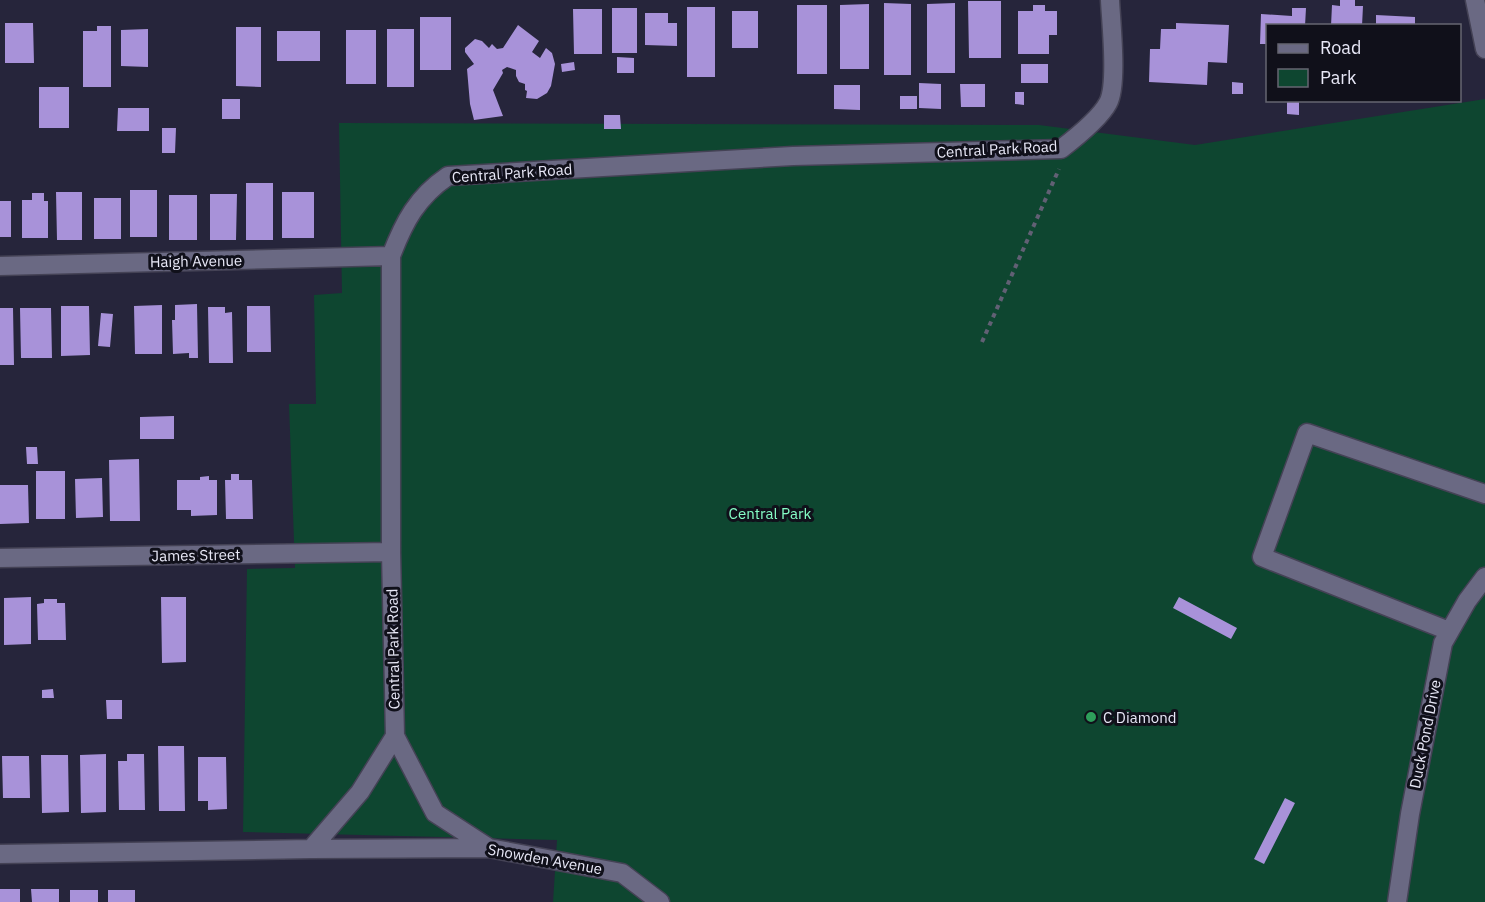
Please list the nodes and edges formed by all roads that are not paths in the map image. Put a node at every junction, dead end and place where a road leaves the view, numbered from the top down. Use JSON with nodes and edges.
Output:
{"nodes":[{"id":1,"x":1110,"y":0,"type":"edge"},
{"id":2,"x":1475,"y":0,"type":"edge"},
{"id":3,"x":1485,"y":49,"type":"edge"},
{"id":4,"x":391,"y":256,"type":"junction"},
{"id":5,"x":0,"y":266,"type":"edge"},
{"id":6,"x":1485,"y":494,"type":"edge"},
{"id":7,"x":391,"y":552,"type":"junction"},
{"id":8,"x":0,"y":558,"type":"edge"},
{"id":9,"x":1485,"y":577,"type":"edge"},
{"id":10,"x":1449,"y":631,"type":"junction"},
{"id":11,"x":395,"y":736,"type":"junction"},
{"id":12,"x":489,"y":848,"type":"junction"},
{"id":13,"x":311,"y":849,"type":"junction"},
{"id":14,"x":0,"y":854,"type":"edge"},
{"id":15,"x":660,"y":902,"type":"edge"},
{"id":16,"x":1397,"y":902,"type":"edge"}],
"edges":[{"from":1,"to":4,"type":"street","name":"Central Park Road"},
{"from":2,"to":3,"type":"street"},
{"from":4,"to":5,"type":"street","name":"Haigh Avenue"},
{"from":4,"to":7,"type":"street","name":"Central Park Road"},
{"from":6,"to":10,"type":"street"},
{"from":7,"to":8,"type":"street","name":"James Street"},
{"from":7,"to":11,"type":"street","name":"Central Park Road"},
{"from":9,"to":10,"type":"street","name":"Duck Pond Drive"},
{"from":10,"to":16,"type":"street","name":"Duck Pond Drive"},
{"from":11,"to":12,"type":"street","name":"Central Park Road"},
{"from":11,"to":13,"type":"street"},
{"from":12,"to":13,"type":"street","name":"Snowden Avenue"},
{"from":12,"to":15,"type":"street","name":"Snowden Avenue"},
{"from":13,"to":14,"type":"street","name":"Snowden Avenue"}]}
